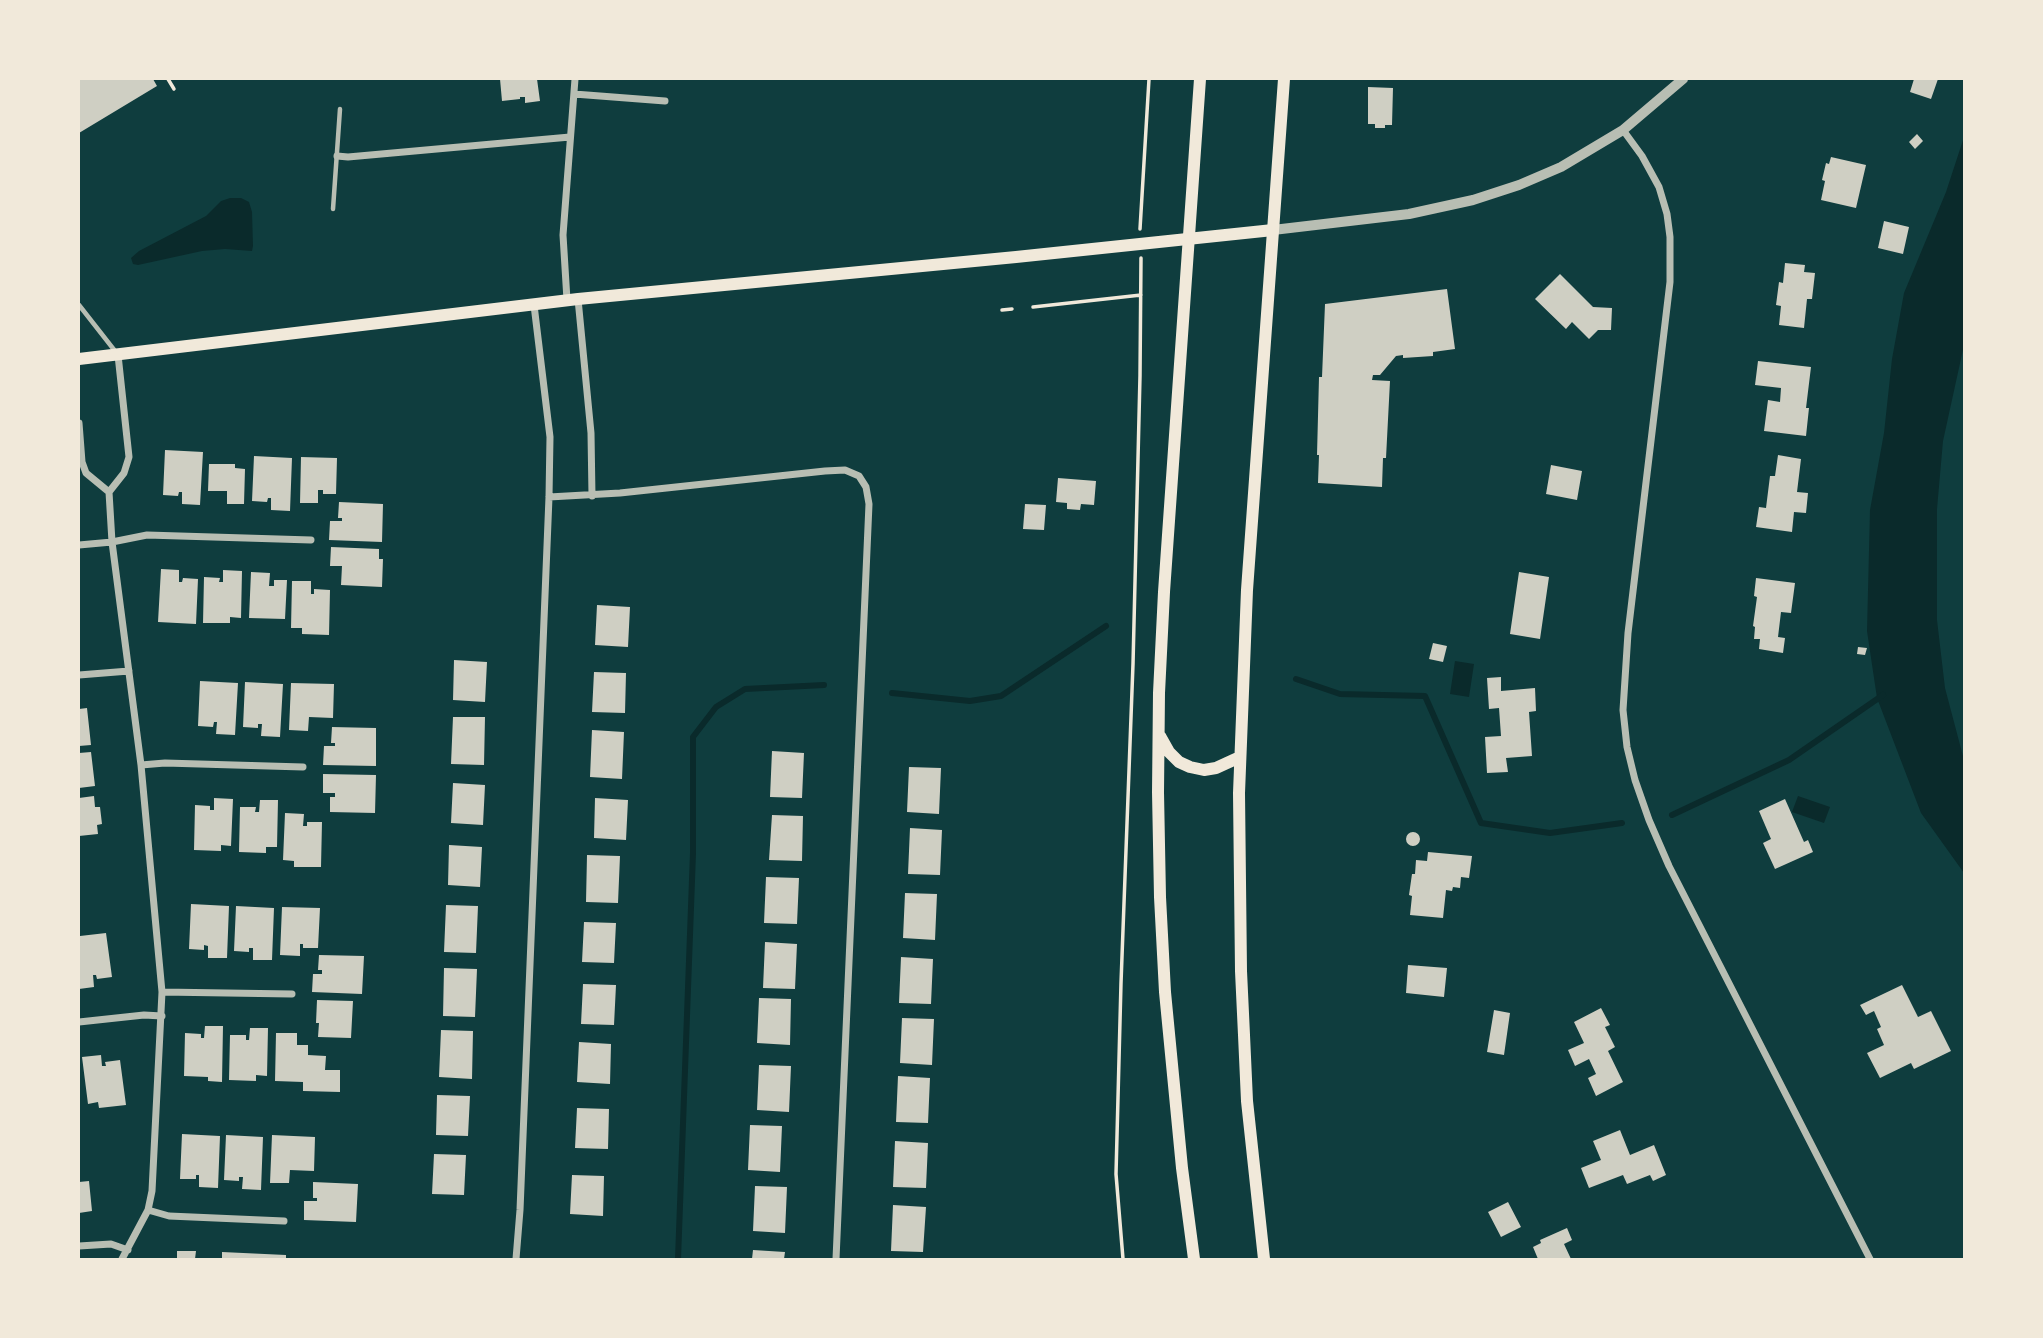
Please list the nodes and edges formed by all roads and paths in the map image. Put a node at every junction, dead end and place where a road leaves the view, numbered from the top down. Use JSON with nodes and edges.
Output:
{"nodes":[{"id":1,"x":168,"y":79,"type":"edge"},
{"id":2,"x":575,"y":79,"type":"edge"},
{"id":3,"x":1149,"y":79,"type":"edge"},
{"id":4,"x":1199,"y":79,"type":"edge"},
{"id":5,"x":1284,"y":79,"type":"edge"},
{"id":6,"x":1683,"y":79,"type":"edge"},
{"id":7,"x":174,"y":89,"type":"dead end"},
{"id":8,"x":573,"y":94,"type":"junction"},
{"id":9,"x":665,"y":101,"type":"dead end"},
{"id":10,"x":340,"y":109,"type":"dead end"},
{"id":11,"x":1623,"y":131,"type":"junction"},
{"id":12,"x":570,"y":137,"type":"junction"},
{"id":13,"x":337,"y":156,"type":"junction"},
{"id":14,"x":333,"y":209,"type":"dead end"},
{"id":15,"x":1140,"y":216,"type":"dead end"},
{"id":16,"x":1273,"y":230,"type":"junction"},
{"id":17,"x":1189,"y":240,"type":"junction"},
{"id":18,"x":1141,"y":286,"type":"dead end"},
{"id":19,"x":1141,"y":295,"type":"junction"},
{"id":20,"x":572,"y":300,"type":"junction"},
{"id":21,"x":79,"y":305,"type":"edge"},
{"id":22,"x":534,"y":305,"type":"junction"},
{"id":23,"x":1033,"y":307,"type":"dead end"},
{"id":24,"x":1012,"y":309,"type":"dead end"},
{"id":25,"x":1002,"y":310,"type":"dead end"},
{"id":26,"x":118,"y":355,"type":"junction"},
{"id":27,"x":79,"y":359,"type":"edge"},
{"id":28,"x":79,"y":422,"type":"edge"},
{"id":29,"x":109,"y":492,"type":"junction"},
{"id":30,"x":593,"y":496,"type":"junction"},
{"id":31,"x":549,"y":497,"type":"junction"},
{"id":32,"x":312,"y":540,"type":"dead end"},
{"id":33,"x":112,"y":542,"type":"junction"},
{"id":34,"x":79,"y":545,"type":"edge"},
{"id":35,"x":129,"y":671,"type":"junction"},
{"id":36,"x":79,"y":675,"type":"edge"},
{"id":37,"x":1158,"y":733,"type":"junction"},
{"id":38,"x":1240,"y":757,"type":"junction"},
{"id":39,"x":141,"y":765,"type":"junction"},
{"id":40,"x":303,"y":767,"type":"dead end"},
{"id":41,"x":162,"y":992,"type":"junction"},
{"id":42,"x":292,"y":995,"type":"dead end"},
{"id":43,"x":162,"y":1016,"type":"junction"},
{"id":44,"x":79,"y":1022,"type":"edge"},
{"id":45,"x":148,"y":1210,"type":"junction"},
{"id":46,"x":284,"y":1221,"type":"dead end"},
{"id":47,"x":79,"y":1246,"type":"edge"},
{"id":48,"x":128,"y":1250,"type":"junction"},
{"id":49,"x":122,"y":1259,"type":"edge"},
{"id":50,"x":516,"y":1259,"type":"edge"},
{"id":51,"x":836,"y":1259,"type":"edge"},
{"id":52,"x":1123,"y":1259,"type":"edge"},
{"id":53,"x":1194,"y":1259,"type":"edge"},
{"id":54,"x":1264,"y":1259,"type":"edge"},
{"id":55,"x":1870,"y":1259,"type":"edge"}],
"edges":[{"from":1,"to":7,"type":"path"},
{"from":2,"to":8,"type":"street"},
{"from":3,"to":15,"type":"path"},
{"from":4,"to":17,"type":"main road"},
{"from":5,"to":16,"type":"main road"},
{"from":6,"to":11,"type":"street"},
{"from":8,"to":9,"type":"street"},
{"from":8,"to":12,"type":"street"},
{"from":10,"to":13,"type":"lane"},
{"from":11,"to":16,"type":"street"},
{"from":11,"to":55,"type":"street"},
{"from":12,"to":13,"type":"street"},
{"from":12,"to":20,"type":"street"},
{"from":13,"to":14,"type":"lane"},
{"from":16,"to":17,"type":"main road"},
{"from":16,"to":38,"type":"main road"},
{"from":17,"to":20,"type":"main road"},
{"from":17,"to":37,"type":"main road"},
{"from":18,"to":19,"type":"path"},
{"from":19,"to":23,"type":"path"},
{"from":19,"to":52,"type":"path"},
{"from":20,"to":22,"type":"main road"},
{"from":20,"to":30,"type":"street"},
{"from":21,"to":26,"type":"lane"},
{"from":22,"to":26,"type":"main road"},
{"from":22,"to":31,"type":"street"},
{"from":24,"to":25,"type":"path"},
{"from":26,"to":27,"type":"main road"},
{"from":26,"to":29,"type":"street"},
{"from":28,"to":29,"type":"street"},
{"from":29,"to":33,"type":"street"},
{"from":30,"to":31,"type":"street"},
{"from":30,"to":51,"type":"street"},
{"from":31,"to":50,"type":"street"},
{"from":32,"to":33,"type":"street"},
{"from":33,"to":34,"type":"street"},
{"from":33,"to":35,"type":"street"},
{"from":35,"to":36,"type":"street"},
{"from":35,"to":39,"type":"street"},
{"from":37,"to":38,"type":"main road"},
{"from":37,"to":53,"type":"main road"},
{"from":38,"to":54,"type":"main road"},
{"from":39,"to":40,"type":"street"},
{"from":39,"to":41,"type":"street"},
{"from":41,"to":42,"type":"street"},
{"from":41,"to":43,"type":"street"},
{"from":43,"to":44,"type":"street"},
{"from":43,"to":45,"type":"street"},
{"from":45,"to":46,"type":"street"},
{"from":45,"to":48,"type":"street"},
{"from":47,"to":48,"type":"street"},
{"from":48,"to":49,"type":"street"}]}
